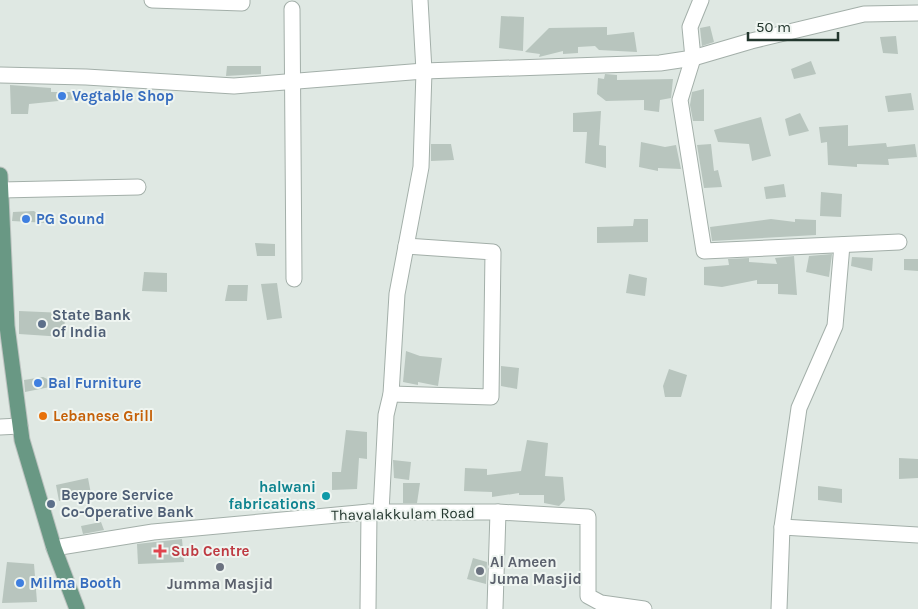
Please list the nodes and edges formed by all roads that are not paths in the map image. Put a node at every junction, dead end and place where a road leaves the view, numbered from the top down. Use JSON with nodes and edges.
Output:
{"nodes":[{"id":1,"x":152,"y":0,"type":"edge"},
{"id":2,"x":242,"y":0,"type":"edge"},
{"id":3,"x":420,"y":0,"type":"edge"},
{"id":4,"x":701,"y":0,"type":"edge"},
{"id":5,"x":292,"y":9,"type":"dead end"},
{"id":6,"x":918,"y":13,"type":"edge"},
{"id":7,"x":693,"y":58,"type":"junction"},
{"id":8,"x":424,"y":71,"type":"junction"},
{"id":9,"x":0,"y":75,"type":"edge"},
{"id":10,"x":294,"y":81,"type":"junction"},
{"id":11,"x":0,"y":175,"type":"edge"},
{"id":12,"x":138,"y":187,"type":"dead end"},
{"id":13,"x":1,"y":190,"type":"edge"},
{"id":14,"x":899,"y":242,"type":"dead end"},
{"id":15,"x":842,"y":245,"type":"junction"},
{"id":16,"x":406,"y":246,"type":"junction"},
{"id":17,"x":294,"y":279,"type":"dead end"},
{"id":18,"x":391,"y":394,"type":"junction"},
{"id":19,"x":20,"y":426,"type":"junction"},
{"id":20,"x":0,"y":427,"type":"edge"},
{"id":21,"x":375,"y":512,"type":"junction"},
{"id":22,"x":498,"y":512,"type":"junction"},
{"id":23,"x":782,"y":527,"type":"junction"},
{"id":24,"x":918,"y":535,"type":"edge"},
{"id":25,"x":54,"y":548,"type":"junction"},
{"id":26,"x":368,"y":608,"type":"dead end"},
{"id":27,"x":495,"y":608,"type":"edge"},
{"id":28,"x":77,"y":609,"type":"edge"},
{"id":29,"x":644,"y":609,"type":"edge"},
{"id":30,"x":778,"y":609,"type":"edge"}],
"edges":[{"from":1,"to":2,"type":"street"},
{"from":3,"to":8,"type":"street"},
{"from":4,"to":7,"type":"street"},
{"from":5,"to":10,"type":"street"},
{"from":6,"to":7,"type":"street"},
{"from":7,"to":8,"type":"street"},
{"from":7,"to":15,"type":"street"},
{"from":8,"to":10,"type":"street"},
{"from":8,"to":16,"type":"street"},
{"from":9,"to":10,"type":"street"},
{"from":10,"to":17,"type":"street"},
{"from":11,"to":13,"type":"main road"},
{"from":12,"to":13,"type":"street"},
{"from":13,"to":19,"type":"main road"},
{"from":14,"to":15,"type":"street"},
{"from":15,"to":23,"type":"street"},
{"from":16,"to":18,"type":"street"},
{"from":16,"to":18,"type":"street"},
{"from":18,"to":21,"type":"street"},
{"from":19,"to":20,"type":"street"},
{"from":19,"to":25,"type":"main road"},
{"from":21,"to":22,"type":"street","name":"Thavalakkulam Road"},
{"from":21,"to":25,"type":"street","name":"Thavalakkulam Road"},
{"from":21,"to":26,"type":"street"},
{"from":22,"to":27,"type":"street"},
{"from":22,"to":29,"type":"street","name":"Thavalakkulam Road"},
{"from":23,"to":24,"type":"street"},
{"from":23,"to":30,"type":"street"},
{"from":25,"to":28,"type":"main road"}]}
